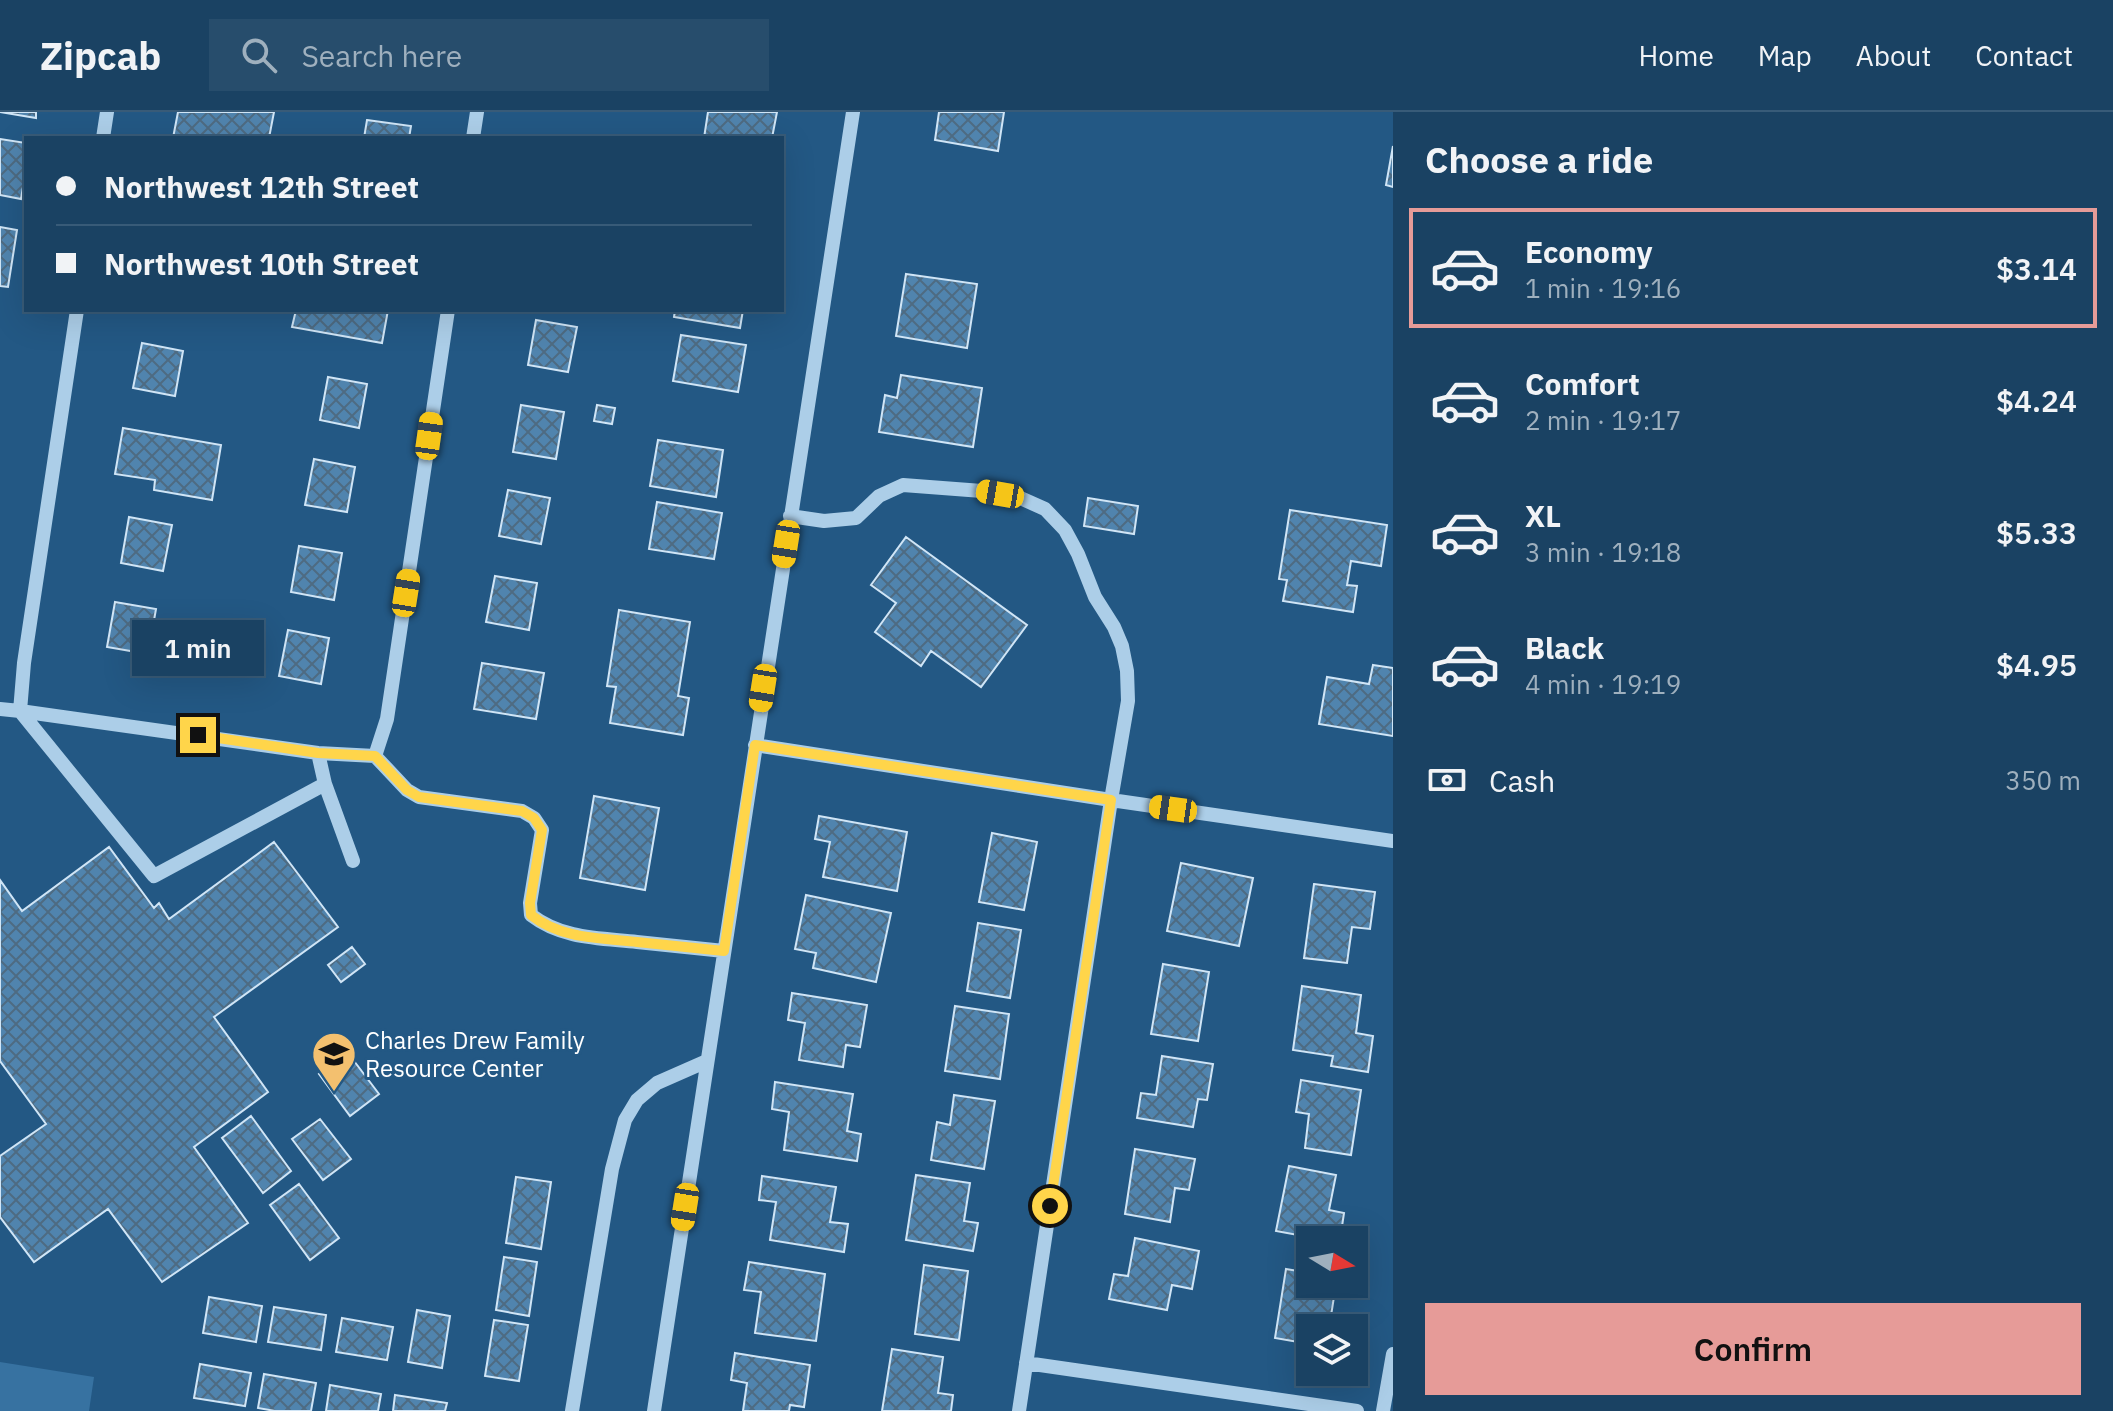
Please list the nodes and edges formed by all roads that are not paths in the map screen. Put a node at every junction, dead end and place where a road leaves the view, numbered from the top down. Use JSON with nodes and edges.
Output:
{"nodes":[{"id":1,"x":107,"y":112,"type":"edge"},
{"id":2,"x":477,"y":112,"type":"edge"},
{"id":3,"x":853,"y":112,"type":"edge"},
{"id":4,"x":103,"y":136,"type":"edge"},
{"id":5,"x":473,"y":136,"type":"edge"},
{"id":6,"x":77,"y":312,"type":"edge"},
{"id":7,"x":448,"y":312,"type":"edge"},
{"id":8,"x":790,"y":516,"type":"junction"},
{"id":9,"x":0,"y":709,"type":"edge"},
{"id":10,"x":20,"y":711,"type":"junction"},
{"id":11,"x":755,"y":745,"type":"junction"},
{"id":12,"x":318,"y":753,"type":"junction"},
{"id":13,"x":375,"y":756,"type":"junction"},
{"id":14,"x":325,"y":784,"type":"junction"},
{"id":15,"x":1111,"y":800,"type":"junction"},
{"id":16,"x":1393,"y":841,"type":"edge"},
{"id":17,"x":353,"y":861,"type":"dead end"},
{"id":18,"x":724,"y":951,"type":"junction"},
{"id":19,"x":707,"y":1061,"type":"junction"},
{"id":20,"x":1393,"y":1354,"type":"edge"},
{"id":21,"x":1026,"y":1363,"type":"junction"},
{"id":22,"x":572,"y":1411,"type":"edge"},
{"id":23,"x":654,"y":1411,"type":"edge"},
{"id":24,"x":1019,"y":1411,"type":"edge"},
{"id":25,"x":1357,"y":1411,"type":"edge"},
{"id":26,"x":1383,"y":1411,"type":"edge"}],
"edges":[{"from":1,"to":4,"type":"street"},
{"from":2,"to":5,"type":"street"},
{"from":3,"to":8,"type":"street"},
{"from":6,"to":10,"type":"street"},
{"from":7,"to":13,"type":"street"},
{"from":8,"to":11,"type":"street"},
{"from":8,"to":15,"type":"street"},
{"from":9,"to":10,"type":"street"},
{"from":10,"to":12,"type":"street"},
{"from":10,"to":14,"type":"street"},
{"from":11,"to":15,"type":"street"},
{"from":11,"to":18,"type":"street"},
{"from":12,"to":13,"type":"street"},
{"from":12,"to":14,"type":"street"},
{"from":13,"to":18,"type":"street"},
{"from":14,"to":17,"type":"street"},
{"from":15,"to":16,"type":"street"},
{"from":15,"to":21,"type":"street"},
{"from":18,"to":19,"type":"street"},
{"from":19,"to":22,"type":"street"},
{"from":19,"to":23,"type":"street"},
{"from":20,"to":26,"type":"street"},
{"from":21,"to":24,"type":"street"},
{"from":21,"to":25,"type":"street"}]}
